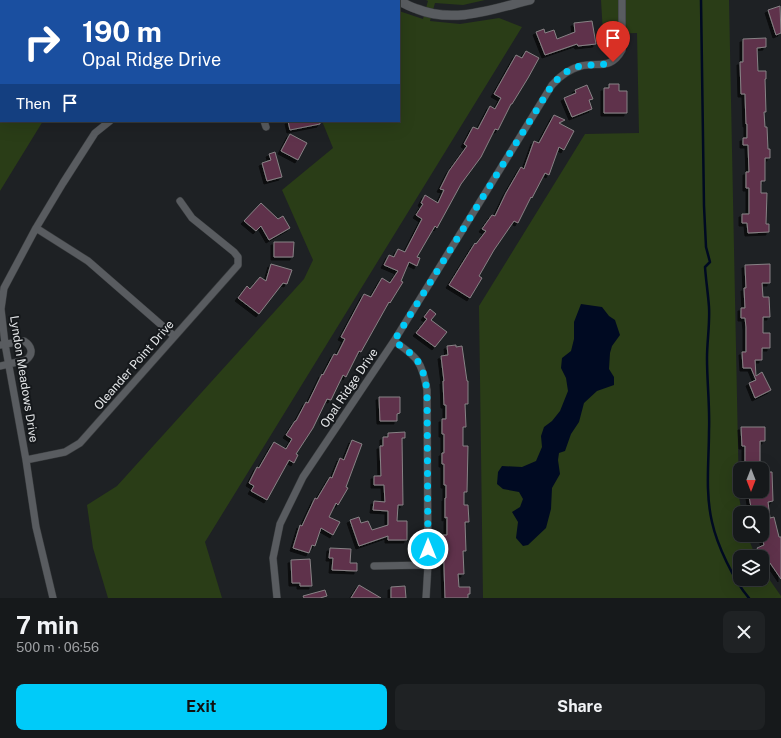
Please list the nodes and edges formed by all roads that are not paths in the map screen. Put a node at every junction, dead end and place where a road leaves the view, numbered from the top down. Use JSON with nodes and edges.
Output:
{"nodes":[{"id":1,"x":530,"y":0,"type":"edge"},
{"id":2,"x":622,"y":0,"type":"edge"},
{"id":3,"x":400,"y":1,"type":"edge"},
{"id":4,"x":109,"y":122,"type":"edge"},
{"id":5,"x":180,"y":201,"type":"dead end"},
{"id":6,"x":36,"y":228,"type":"junction"},
{"id":7,"x":174,"y":336,"type":"junction"},
{"id":8,"x":394,"y":341,"type":"junction"},
{"id":9,"x":2,"y":344,"type":"edge"},
{"id":10,"x":8,"y":365,"type":"junction"},
{"id":11,"x":0,"y":366,"type":"edge"},
{"id":12,"x":26,"y":460,"type":"junction"},
{"id":13,"x":428,"y":565,"type":"junction"},
{"id":14,"x":374,"y":566,"type":"dead end"},
{"id":15,"x":53,"y":598,"type":"edge"},
{"id":16,"x":277,"y":598,"type":"edge"},
{"id":17,"x":426,"y":598,"type":"edge"}],
"edges":[{"from":1,"to":3,"type":"street"},
{"from":2,"to":8,"type":"street","name":"Opal Ridge Drive"},
{"from":4,"to":6,"type":"street","name":"Lyndon Meadows Drive"},
{"from":5,"to":7,"type":"street","name":"Oleander Point Drive"},
{"from":6,"to":7,"type":"street"},
{"from":6,"to":9,"type":"street","name":"Lyndon Meadows Drive"},
{"from":7,"to":12,"type":"street","name":"Oleander Point Drive"},
{"from":8,"to":13,"type":"street"},
{"from":8,"to":16,"type":"street","name":"Opal Ridge Drive"},
{"from":9,"to":10,"type":"street","name":"Lyndon Meadows Drive"},
{"from":9,"to":10,"type":"street"},
{"from":10,"to":11,"type":"street"},
{"from":10,"to":12,"type":"street","name":"Lyndon Meadows Drive"},
{"from":12,"to":15,"type":"street","name":"Lyndon Meadows Drive"},
{"from":13,"to":14,"type":"street"},
{"from":13,"to":17,"type":"street"}]}
